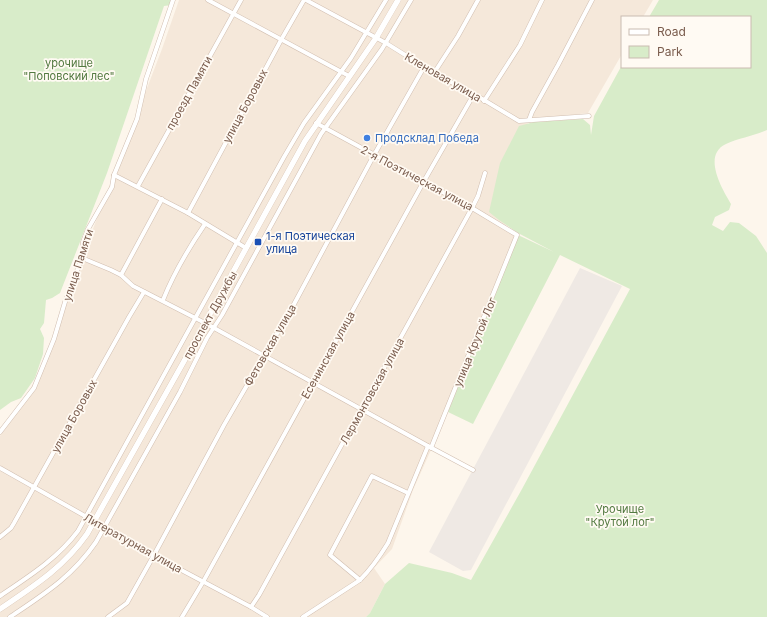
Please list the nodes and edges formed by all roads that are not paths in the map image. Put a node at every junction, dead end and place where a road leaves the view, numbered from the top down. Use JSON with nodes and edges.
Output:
{"nodes":[{"id":1,"x":173,"y":0,"type":"edge"},
{"id":2,"x":208,"y":0,"type":"edge"},
{"id":3,"x":241,"y":0,"type":"edge"},
{"id":4,"x":305,"y":0,"type":"edge"},
{"id":5,"x":320,"y":0,"type":"edge"},
{"id":6,"x":386,"y":0,"type":"edge"},
{"id":7,"x":398,"y":0,"type":"edge"},
{"id":8,"x":411,"y":0,"type":"edge"},
{"id":9,"x":478,"y":0,"type":"edge"},
{"id":10,"x":542,"y":0,"type":"edge"},
{"id":11,"x":592,"y":0,"type":"edge"},
{"id":12,"x":317,"y":6,"type":"junction"},
{"id":13,"x":233,"y":14,"type":"junction"},
{"id":14,"x":367,"y":34,"type":"junction"},
{"id":15,"x":376,"y":38,"type":"junction"},
{"id":16,"x":281,"y":40,"type":"junction"},
{"id":17,"x":386,"y":43,"type":"junction"},
{"id":18,"x":424,"y":67,"type":"junction"},
{"id":19,"x":342,"y":72,"type":"junction"},
{"id":20,"x":434,"y":73,"type":"junction"},
{"id":21,"x":349,"y":76,"type":"junction"},
{"id":22,"x":474,"y":94,"type":"junction"},
{"id":23,"x":484,"y":101,"type":"junction"},
{"id":24,"x":589,"y":116,"type":"dead end"},
{"id":25,"x":529,"y":120,"type":"junction"},
{"id":26,"x":316,"y":124,"type":"junction"},
{"id":27,"x":325,"y":129,"type":"junction"},
{"id":28,"x":374,"y":155,"type":"junction"},
{"id":29,"x":485,"y":173,"type":"dead end"},
{"id":30,"x":114,"y":175,"type":"junction"},
{"id":31,"x":424,"y":181,"type":"junction"},
{"id":32,"x":138,"y":186,"type":"junction"},
{"id":33,"x":162,"y":199,"type":"junction"},
{"id":34,"x":472,"y":208,"type":"junction"},
{"id":35,"x":188,"y":213,"type":"junction"},
{"id":36,"x":205,"y":224,"type":"junction"},
{"id":37,"x":517,"y":235,"type":"joint"},
{"id":38,"x":237,"y":243,"type":"junction"},
{"id":39,"x":246,"y":248,"type":"junction"},
{"id":40,"x":82,"y":258,"type":"junction"},
{"id":41,"x":121,"y":275,"type":"junction"},
{"id":42,"x":144,"y":292,"type":"junction"},
{"id":43,"x":163,"y":300,"type":"junction"},
{"id":44,"x":196,"y":317,"type":"junction"},
{"id":45,"x":205,"y":323,"type":"junction"},
{"id":46,"x":214,"y":328,"type":"junction"},
{"id":47,"x":264,"y":355,"type":"junction"},
{"id":48,"x":313,"y":382,"type":"junction"},
{"id":49,"x":362,"y":409,"type":"junction"},
{"id":50,"x":0,"y":432,"type":"edge"},
{"id":51,"x":429,"y":447,"type":"junction"},
{"id":52,"x":0,"y":468,"type":"edge"},
{"id":53,"x":473,"y":470,"type":"dead end"},
{"id":54,"x":34,"y":488,"type":"junction"},
{"id":55,"x":408,"y":493,"type":"junction"},
{"id":56,"x":86,"y":517,"type":"junction"},
{"id":57,"x":95,"y":521,"type":"junction"},
{"id":58,"x":105,"y":527,"type":"junction"},
{"id":59,"x":0,"y":537,"type":"edge"},
{"id":60,"x":154,"y":555,"type":"junction"},
{"id":61,"x":360,"y":580,"type":"junction"},
{"id":62,"x":203,"y":582,"type":"junction"},
{"id":63,"x":0,"y":596,"type":"edge"},
{"id":64,"x":251,"y":607,"type":"junction"},
{"id":65,"x":0,"y":609,"type":"edge"},
{"id":66,"x":10,"y":617,"type":"edge"},
{"id":67,"x":108,"y":617,"type":"edge"},
{"id":68,"x":182,"y":617,"type":"edge"},
{"id":69,"x":267,"y":617,"type":"edge"},
{"id":70,"x":303,"y":617,"type":"edge"}],
"edges":[{"from":1,"to":30,"type":"street","name":"улица Памяти"},
{"from":2,"to":13,"type":"street"},
{"from":3,"to":13,"type":"street","name":"проезд Памяти"},
{"from":4,"to":12,"type":"street","name":"Кленовая улица"},
{"from":4,"to":16,"type":"street","name":"улица Боровых"},
{"from":5,"to":12,"type":"street"},
{"from":6,"to":14,"type":"street"},
{"from":7,"to":15,"type":"main road","name":"проспект Дружбы"},
{"from":8,"to":17,"type":"street"},
{"from":9,"to":20,"type":"street"},
{"from":10,"to":23,"type":"street"},
{"from":11,"to":25,"type":"street"},
{"from":12,"to":14,"type":"street","name":"Кленовая улица"},
{"from":13,"to":16,"type":"street"},
{"from":13,"to":32,"type":"street","name":"проезд Памяти"},
{"from":14,"to":15,"type":"street","name":"Кленовая улица"},
{"from":14,"to":19,"type":"street"},
{"from":15,"to":17,"type":"street","name":"Кленовая улица"},
{"from":15,"to":21,"type":"main road","name":"проспект Дружбы"},
{"from":16,"to":19,"type":"street"},
{"from":16,"to":35,"type":"street","name":"улица Боровых"},
{"from":17,"to":18,"type":"street","name":"Кленовая улица"},
{"from":17,"to":27,"type":"street"},
{"from":18,"to":20,"type":"street","name":"Кленовая улица"},
{"from":18,"to":28,"type":"street","name":"Фетовская улица"},
{"from":19,"to":21,"type":"street"},
{"from":19,"to":38,"type":"street"},
{"from":20,"to":22,"type":"street","name":"Кленовая улица"},
{"from":21,"to":26,"type":"main road","name":"проспект Дружбы"},
{"from":22,"to":23,"type":"street","name":"Кленовая улица"},
{"from":22,"to":31,"type":"street","name":"Есенинская улица"},
{"from":23,"to":25,"type":"street","name":"Кленовая улица"},
{"from":24,"to":25,"type":"street","name":"Кленовая улица"},
{"from":26,"to":27,"type":"street","name":"2-я Поэтическая улица"},
{"from":26,"to":39,"type":"main road","name":"проспект Дружбы"},
{"from":27,"to":28,"type":"street","name":"2-я Поэтическая улица"},
{"from":27,"to":46,"type":"street"},
{"from":28,"to":31,"type":"street","name":"2-я Поэтическая улица"},
{"from":28,"to":47,"type":"street","name":"Фетовская улица"},
{"from":29,"to":34,"type":"street","name":"Лермонтовская улица"},
{"from":30,"to":32,"type":"street"},
{"from":30,"to":40,"type":"street","name":"улица Памяти"},
{"from":31,"to":34,"type":"street","name":"2-я Поэтическая улица"},
{"from":31,"to":48,"type":"street","name":"Есенинская улица"},
{"from":32,"to":33,"type":"street"},
{"from":33,"to":35,"type":"street"},
{"from":33,"to":41,"type":"street"},
{"from":34,"to":37,"type":"street","name":"2-я Поэтическая улица"},
{"from":34,"to":49,"type":"street","name":"Лермонтовская улица"},
{"from":35,"to":36,"type":"street"},
{"from":36,"to":38,"type":"street"},
{"from":36,"to":43,"type":"street"},
{"from":37,"to":51,"type":"street","name":"улица Крутой Лог"},
{"from":38,"to":39,"type":"street"},
{"from":38,"to":44,"type":"street"},
{"from":39,"to":45,"type":"main road","name":"проспект Дружбы"},
{"from":40,"to":41,"type":"street"},
{"from":40,"to":50,"type":"street","name":"улица Памяти"},
{"from":41,"to":42,"type":"street"},
{"from":42,"to":43,"type":"street"},
{"from":42,"to":54,"type":"street","name":"улица Боровых"},
{"from":43,"to":44,"type":"street"},
{"from":44,"to":45,"type":"street"},
{"from":44,"to":56,"type":"street"},
{"from":45,"to":46,"type":"street"},
{"from":45,"to":57,"type":"main road","name":"проспект Дружбы"},
{"from":46,"to":47,"type":"street"},
{"from":46,"to":58,"type":"street"},
{"from":47,"to":48,"type":"street"},
{"from":47,"to":60,"type":"street","name":"Фетовская улица"},
{"from":48,"to":49,"type":"street"},
{"from":48,"to":62,"type":"street","name":"Есенинская улица"},
{"from":49,"to":51,"type":"street"},
{"from":49,"to":64,"type":"street","name":"Лермонтовская улица"},
{"from":51,"to":53,"type":"street"},
{"from":51,"to":55,"type":"street","name":"улица Крутой Лог"},
{"from":52,"to":54,"type":"street","name":"Литературная улица"},
{"from":54,"to":56,"type":"street","name":"Литературная улица"},
{"from":54,"to":59,"type":"street","name":"улица Боровых"},
{"from":55,"to":61,"type":"street","name":"улица Крутой Лог"},
{"from":55,"to":61,"type":"street"},
{"from":56,"to":57,"type":"street","name":"Литературная улица"},
{"from":56,"to":63,"type":"street"},
{"from":57,"to":58,"type":"street","name":"Литературная улица"},
{"from":57,"to":65,"type":"main road","name":"проспект Дружбы"},
{"from":58,"to":60,"type":"street","name":"Литературная улица"},
{"from":58,"to":66,"type":"street"},
{"from":60,"to":62,"type":"street","name":"Литературная улица"},
{"from":60,"to":67,"type":"street","name":"Фетовская улица"},
{"from":61,"to":70,"type":"street","name":"улица Крутой Лог"},
{"from":62,"to":64,"type":"street","name":"Литературная улица"},
{"from":62,"to":68,"type":"street","name":"Есенинская улица"},
{"from":64,"to":69,"type":"street","name":"Литературная улица"}]}
